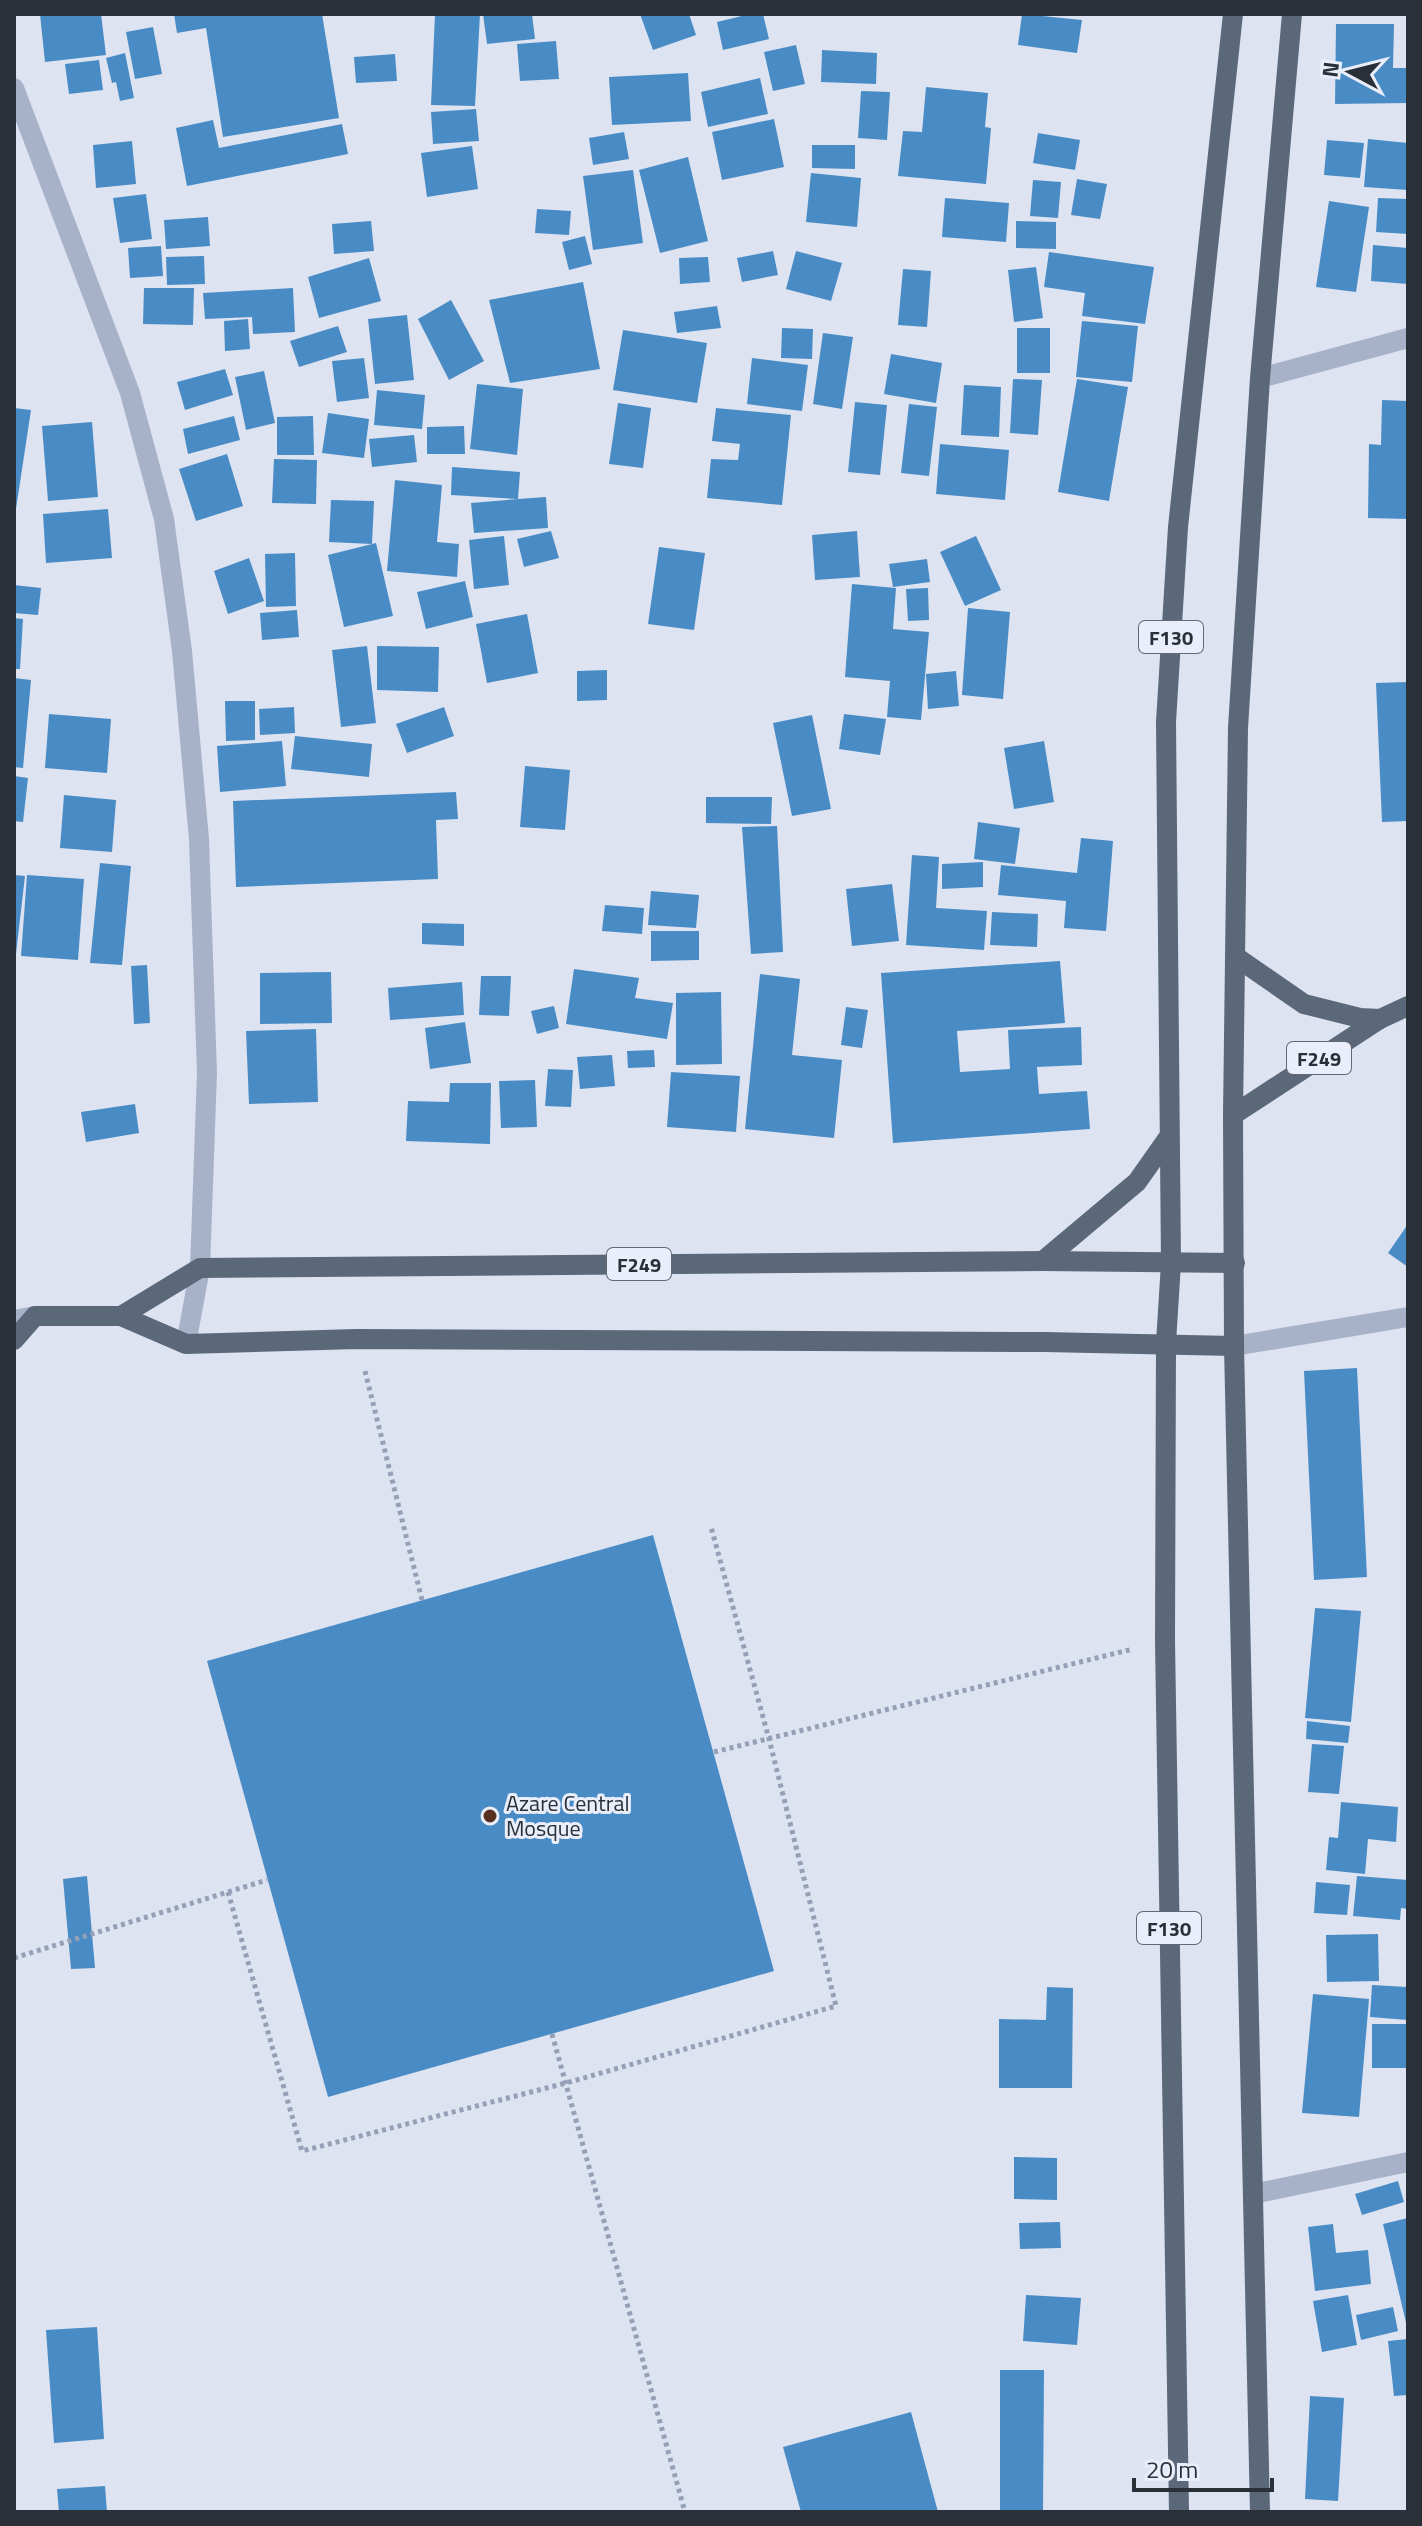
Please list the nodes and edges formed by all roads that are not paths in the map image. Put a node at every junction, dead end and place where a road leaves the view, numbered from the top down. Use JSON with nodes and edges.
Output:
{"nodes":[{"id":1,"x":1233,"y":14,"type":"edge"},
{"id":2,"x":1292,"y":14,"type":"edge"},
{"id":3,"x":14,"y":88,"type":"edge"},
{"id":4,"x":1408,"y":338,"type":"edge"},
{"id":5,"x":1260,"y":378,"type":"junction"},
{"id":6,"x":1236,"y":957,"type":"junction"},
{"id":7,"x":1408,"y":1006,"type":"edge"},
{"id":8,"x":1380,"y":1019,"type":"junction"},
{"id":9,"x":1233,"y":1115,"type":"junction"},
{"id":10,"x":1168,"y":1138,"type":"junction"},
{"id":11,"x":1043,"y":1261,"type":"junction"},
{"id":12,"x":1171,"y":1263,"type":"junction"},
{"id":13,"x":1235,"y":1263,"type":"junction"},
{"id":14,"x":200,"y":1268,"type":"junction"},
{"id":15,"x":121,"y":1316,"type":"junction"},
{"id":16,"x":1408,"y":1317,"type":"edge"},
{"id":17,"x":24,"y":1318,"type":"edge"},
{"id":18,"x":14,"y":1340,"type":"edge"},
{"id":19,"x":1166,"y":1343,"type":"junction"},
{"id":20,"x":186,"y":1344,"type":"junction"},
{"id":21,"x":1234,"y":1346,"type":"junction"},
{"id":22,"x":1408,"y":2162,"type":"edge"},
{"id":23,"x":1253,"y":2194,"type":"junction"},
{"id":24,"x":1179,"y":2512,"type":"edge"},
{"id":25,"x":1260,"y":2512,"type":"edge"}],
"edges":[{"from":1,"to":10,"type":"main road","number":"F130"},
{"from":2,"to":5,"type":"main road"},
{"from":3,"to":14,"type":"street"},
{"from":4,"to":5,"type":"street"},
{"from":5,"to":6,"type":"main road"},
{"from":6,"to":8,"type":"main road"},
{"from":6,"to":9,"type":"main road"},
{"from":7,"to":8,"type":"main road","number":"F249"},
{"from":8,"to":9,"type":"main road","number":"F249"},
{"from":9,"to":13,"type":"main road"},
{"from":10,"to":11,"type":"main road"},
{"from":10,"to":12,"type":"main road","number":"F130"},
{"from":11,"to":12,"type":"main road","number":"F249"},
{"from":11,"to":14,"type":"main road","number":"F249"},
{"from":12,"to":13,"type":"main road","number":"F249"},
{"from":12,"to":19,"type":"main road","number":"F130"},
{"from":13,"to":21,"type":"main road"},
{"from":14,"to":15,"type":"main road"},
{"from":14,"to":20,"type":"street"},
{"from":15,"to":17,"type":"main road"},
{"from":15,"to":20,"type":"main road"},
{"from":16,"to":21,"type":"street"},
{"from":17,"to":18,"type":"main road"},
{"from":19,"to":20,"type":"main road"},
{"from":19,"to":21,"type":"main road"},
{"from":19,"to":24,"type":"main road","number":"F130"},
{"from":21,"to":23,"type":"main road"},
{"from":22,"to":23,"type":"street"},
{"from":23,"to":25,"type":"main road"}]}
